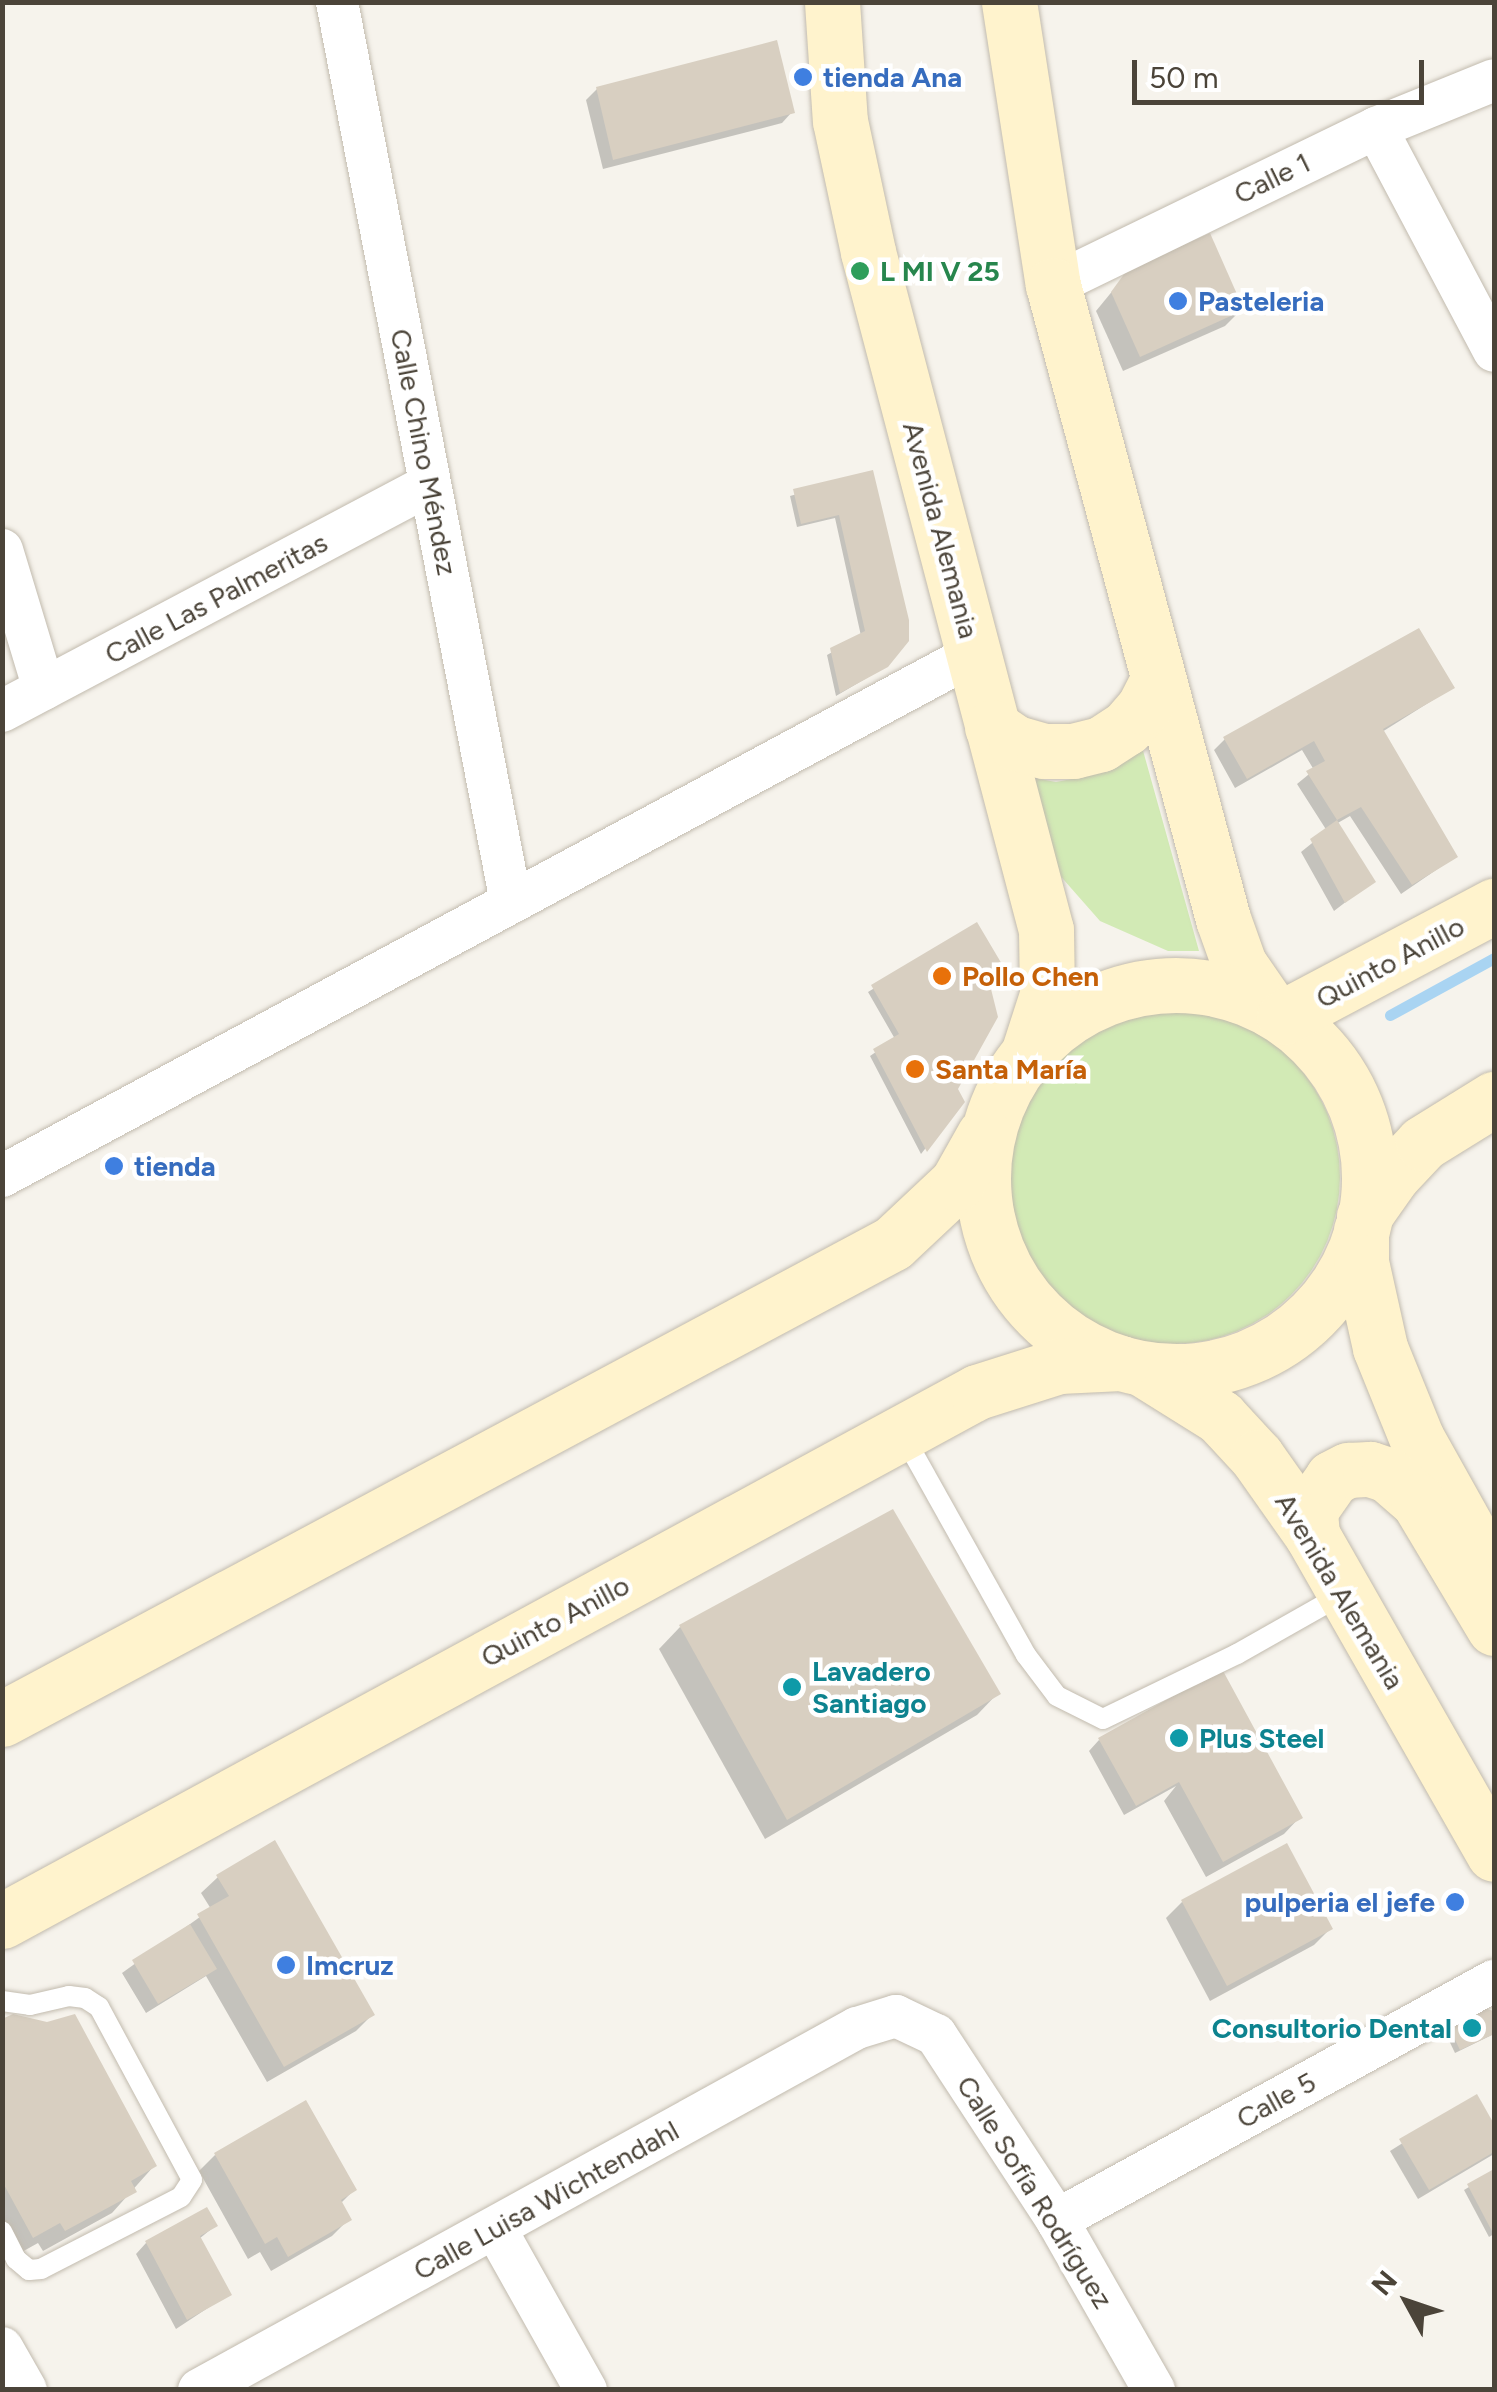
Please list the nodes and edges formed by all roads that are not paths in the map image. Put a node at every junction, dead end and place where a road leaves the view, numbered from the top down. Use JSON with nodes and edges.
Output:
{"nodes":[{"id":1,"x":338,"y":2,"type":"edge"},
{"id":2,"x":832,"y":2,"type":"edge"},
{"id":3,"x":1008,"y":2,"type":"edge"},
{"id":4,"x":1494,"y":80,"type":"edge"},
{"id":5,"x":1376,"y":128,"type":"junction"},
{"id":6,"x":1053,"y":284,"type":"junction"},
{"id":7,"x":1494,"y":350,"type":"edge"},
{"id":8,"x":430,"y":484,"type":"junction"},
{"id":9,"x":2,"y":550,"type":"edge"},
{"id":10,"x":974,"y":654,"type":"junction"},
{"id":11,"x":1157,"y":680,"type":"junction"},
{"id":12,"x":44,"y":689,"type":"junction"},
{"id":13,"x":2,"y":711,"type":"edge"},
{"id":14,"x":992,"y":726,"type":"junction"},
{"id":15,"x":510,"y":902,"type":"junction"},
{"id":16,"x":1494,"y":906,"type":"edge"},
{"id":17,"x":1277,"y":1013,"type":"junction"},
{"id":18,"x":1028,"y":1054,"type":"junction"},
{"id":19,"x":1494,"y":1099,"type":"edge"},
{"id":20,"x":990,"y":1124,"type":"junction"},
{"id":21,"x":2,"y":1176,"type":"edge"},
{"id":22,"x":1363,"y":1223,"type":"junction"},
{"id":23,"x":1131,"y":1366,"type":"junction"},
{"id":24,"x":902,"y":1433,"type":"junction"},
{"id":25,"x":1312,"y":1535,"type":"junction"},
{"id":26,"x":1494,"y":1577,"type":"edge"},
{"id":27,"x":1344,"y":1594,"type":"junction"},
{"id":28,"x":1494,"y":1628,"type":"edge"},
{"id":29,"x":2,"y":1718,"type":"edge"},
{"id":30,"x":1494,"y":1854,"type":"edge"},
{"id":31,"x":2,"y":1921,"type":"edge"},
{"id":32,"x":1494,"y":1981,"type":"edge"},
{"id":33,"x":2,"y":2001,"type":"edge"},
{"id":34,"x":896,"y":2016,"type":"joint"},
{"id":35,"x":1057,"y":2220,"type":"junction"},
{"id":36,"x":495,"y":2228,"type":"junction"},
{"id":37,"x":2,"y":2231,"type":"edge"},
{"id":38,"x":2,"y":2348,"type":"edge"},
{"id":39,"x":26,"y":2390,"type":"edge"},
{"id":40,"x":199,"y":2390,"type":"edge"},
{"id":41,"x":586,"y":2390,"type":"edge"},
{"id":42,"x":1154,"y":2390,"type":"edge"}],
"edges":[{"from":1,"to":8,"type":"street","name":"Calle Chino Méndez"},
{"from":2,"to":10,"type":"main road","name":"Avenida Alemania"},
{"from":3,"to":6,"type":"main road"},
{"from":4,"to":5,"type":"street","name":"Calle 1"},
{"from":5,"to":6,"type":"street","name":"Calle 1"},
{"from":5,"to":7,"type":"street"},
{"from":6,"to":11,"type":"main road"},
{"from":8,"to":12,"type":"street","name":"Calle Las Palmeritas"},
{"from":8,"to":15,"type":"street","name":"Calle Chino Méndez"},
{"from":9,"to":12,"type":"street"},
{"from":10,"to":14,"type":"main road","name":"Avenida Alemania"},
{"from":10,"to":15,"type":"street"},
{"from":11,"to":14,"type":"main road"},
{"from":11,"to":17,"type":"main road"},
{"from":12,"to":13,"type":"street","name":"Calle Las Palmeritas"},
{"from":14,"to":18,"type":"main road","name":"Avenida Alemania"},
{"from":15,"to":21,"type":"street"},
{"from":16,"to":17,"type":"main road","name":"Quinto Anillo"},
{"from":17,"to":18,"type":"main road"},
{"from":17,"to":22,"type":"main road"},
{"from":18,"to":20,"type":"main road"},
{"from":19,"to":22,"type":"main road"},
{"from":20,"to":23,"type":"main road","name":"Avenida Alemania"},
{"from":20,"to":29,"type":"main road"},
{"from":22,"to":23,"type":"main road","name":"Quinto Anillo"},
{"from":22,"to":26,"type":"main road"},
{"from":23,"to":24,"type":"main road","name":"Quinto Anillo"},
{"from":23,"to":25,"type":"main road","name":"Avenida Alemania"},
{"from":24,"to":27,"type":"lane"},
{"from":24,"to":31,"type":"main road","name":"Quinto Anillo"},
{"from":25,"to":27,"type":"main road","name":"Avenida Alemania"},
{"from":25,"to":28,"type":"main road"},
{"from":27,"to":30,"type":"main road","name":"Avenida Alemania"},
{"from":32,"to":35,"type":"street","name":"Calle 5"},
{"from":33,"to":37,"type":"lane"},
{"from":34,"to":35,"type":"street","name":"Calle Sofía Rodríguez"},
{"from":34,"to":36,"type":"street","name":"Calle Luisa Wichtendahl"},
{"from":35,"to":42,"type":"street","name":"Calle Sofía Rodríguez"},
{"from":36,"to":40,"type":"street","name":"Calle Luisa Wichtendahl"},
{"from":36,"to":41,"type":"street"},
{"from":38,"to":39,"type":"street"}]}
